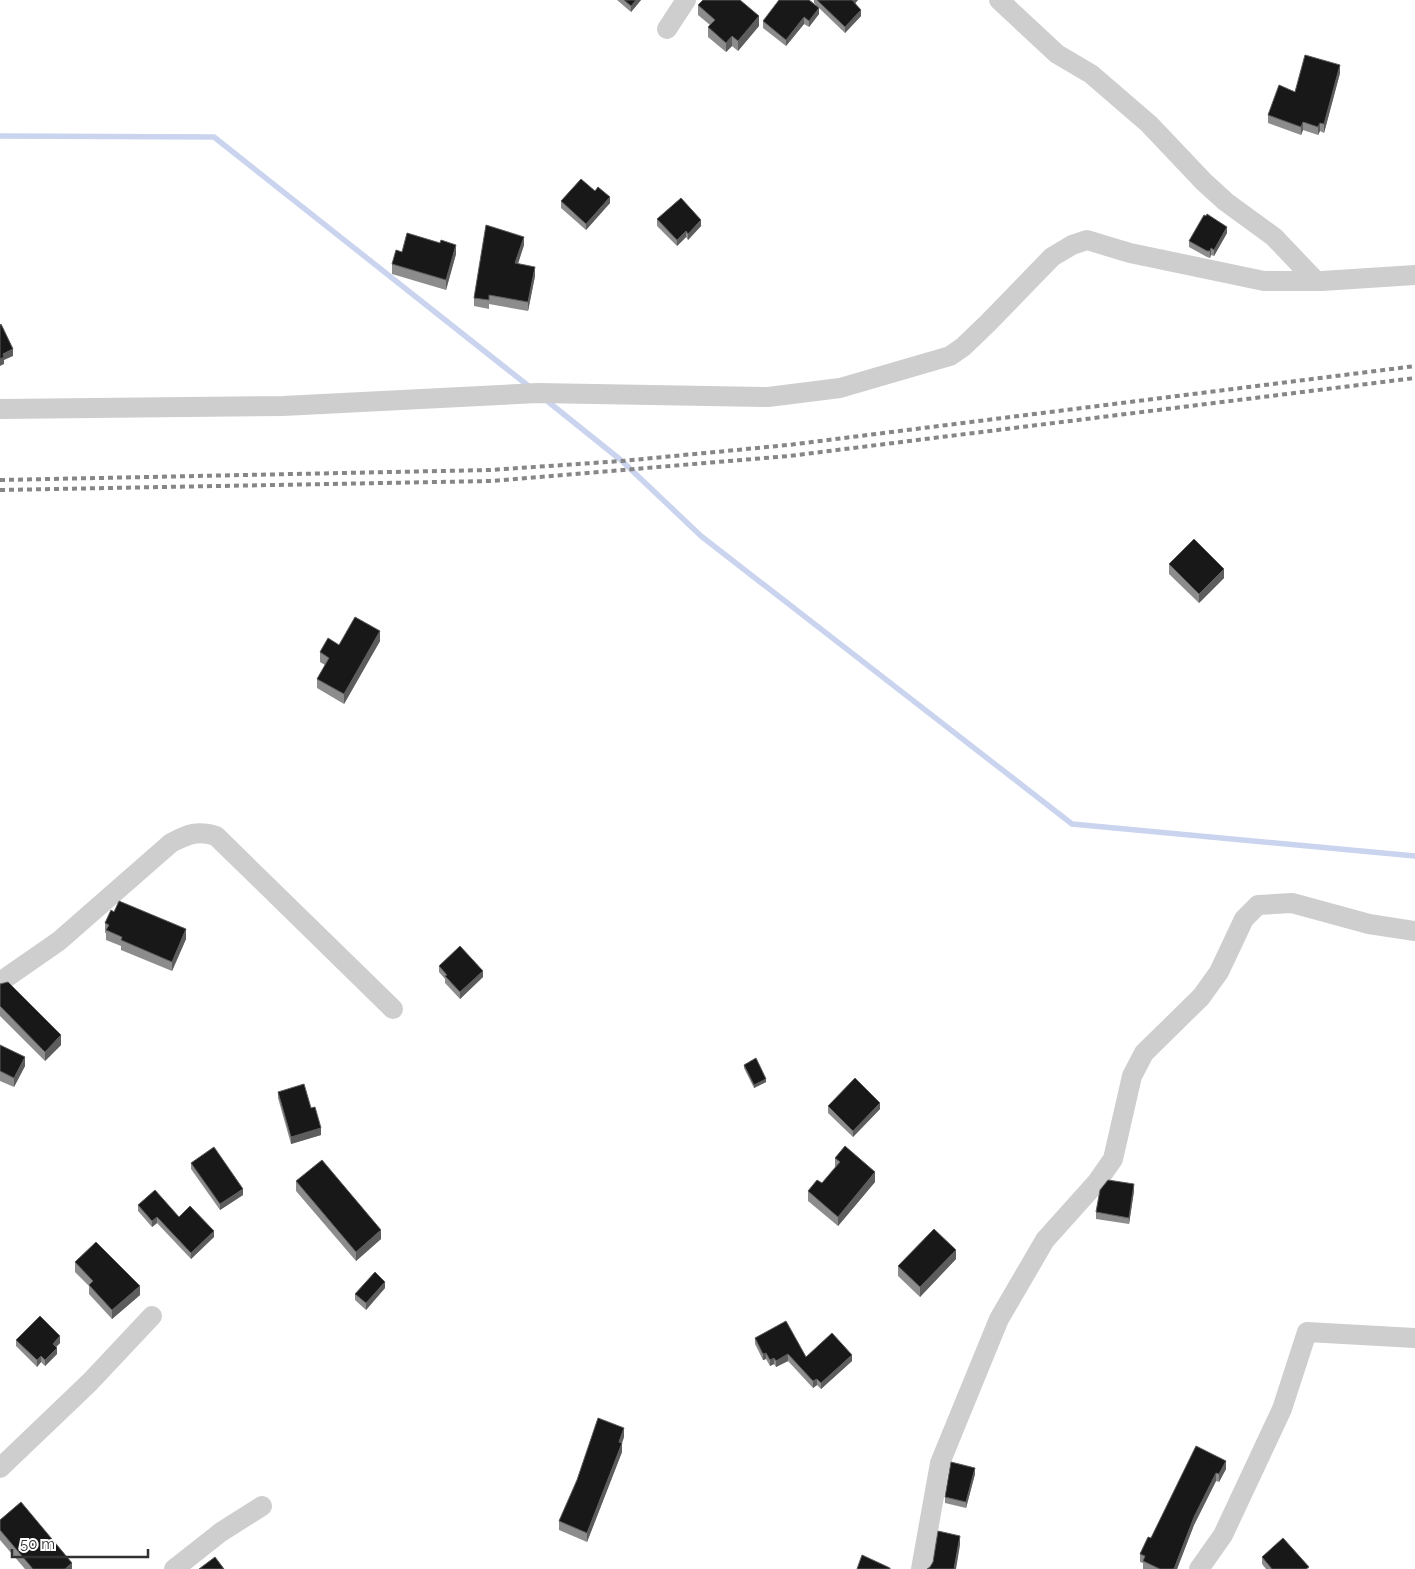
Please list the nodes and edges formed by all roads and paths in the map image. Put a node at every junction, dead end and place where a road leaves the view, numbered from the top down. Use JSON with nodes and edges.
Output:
{"nodes":[{"id":1,"x":686,"y":0,"type":"edge"},
{"id":2,"x":999,"y":0,"type":"edge"},
{"id":3,"x":667,"y":29,"type":"dead end"},
{"id":4,"x":1415,"y":275,"type":"edge"},
{"id":5,"x":1314,"y":280,"type":"junction"},
{"id":6,"x":0,"y":409,"type":"edge"},
{"id":7,"x":1415,"y":931,"type":"edge"},
{"id":8,"x":0,"y":982,"type":"edge"},
{"id":9,"x":393,"y":1010,"type":"dead end"},
{"id":10,"x":152,"y":1316,"type":"dead end"},
{"id":11,"x":1415,"y":1338,"type":"edge"},
{"id":12,"x":0,"y":1468,"type":"edge"},
{"id":13,"x":262,"y":1506,"type":"dead end"},
{"id":14,"x":174,"y":1569,"type":"edge"},
{"id":15,"x":921,"y":1569,"type":"edge"},
{"id":16,"x":1199,"y":1569,"type":"edge"}],
"edges":[{"from":1,"to":3,"type":"street"},
{"from":2,"to":5,"type":"street"},
{"from":4,"to":5,"type":"street"},
{"from":5,"to":6,"type":"street"},
{"from":7,"to":15,"type":"street"},
{"from":8,"to":9,"type":"street"},
{"from":10,"to":12,"type":"street"},
{"from":11,"to":16,"type":"street"},
{"from":13,"to":14,"type":"street"}]}
